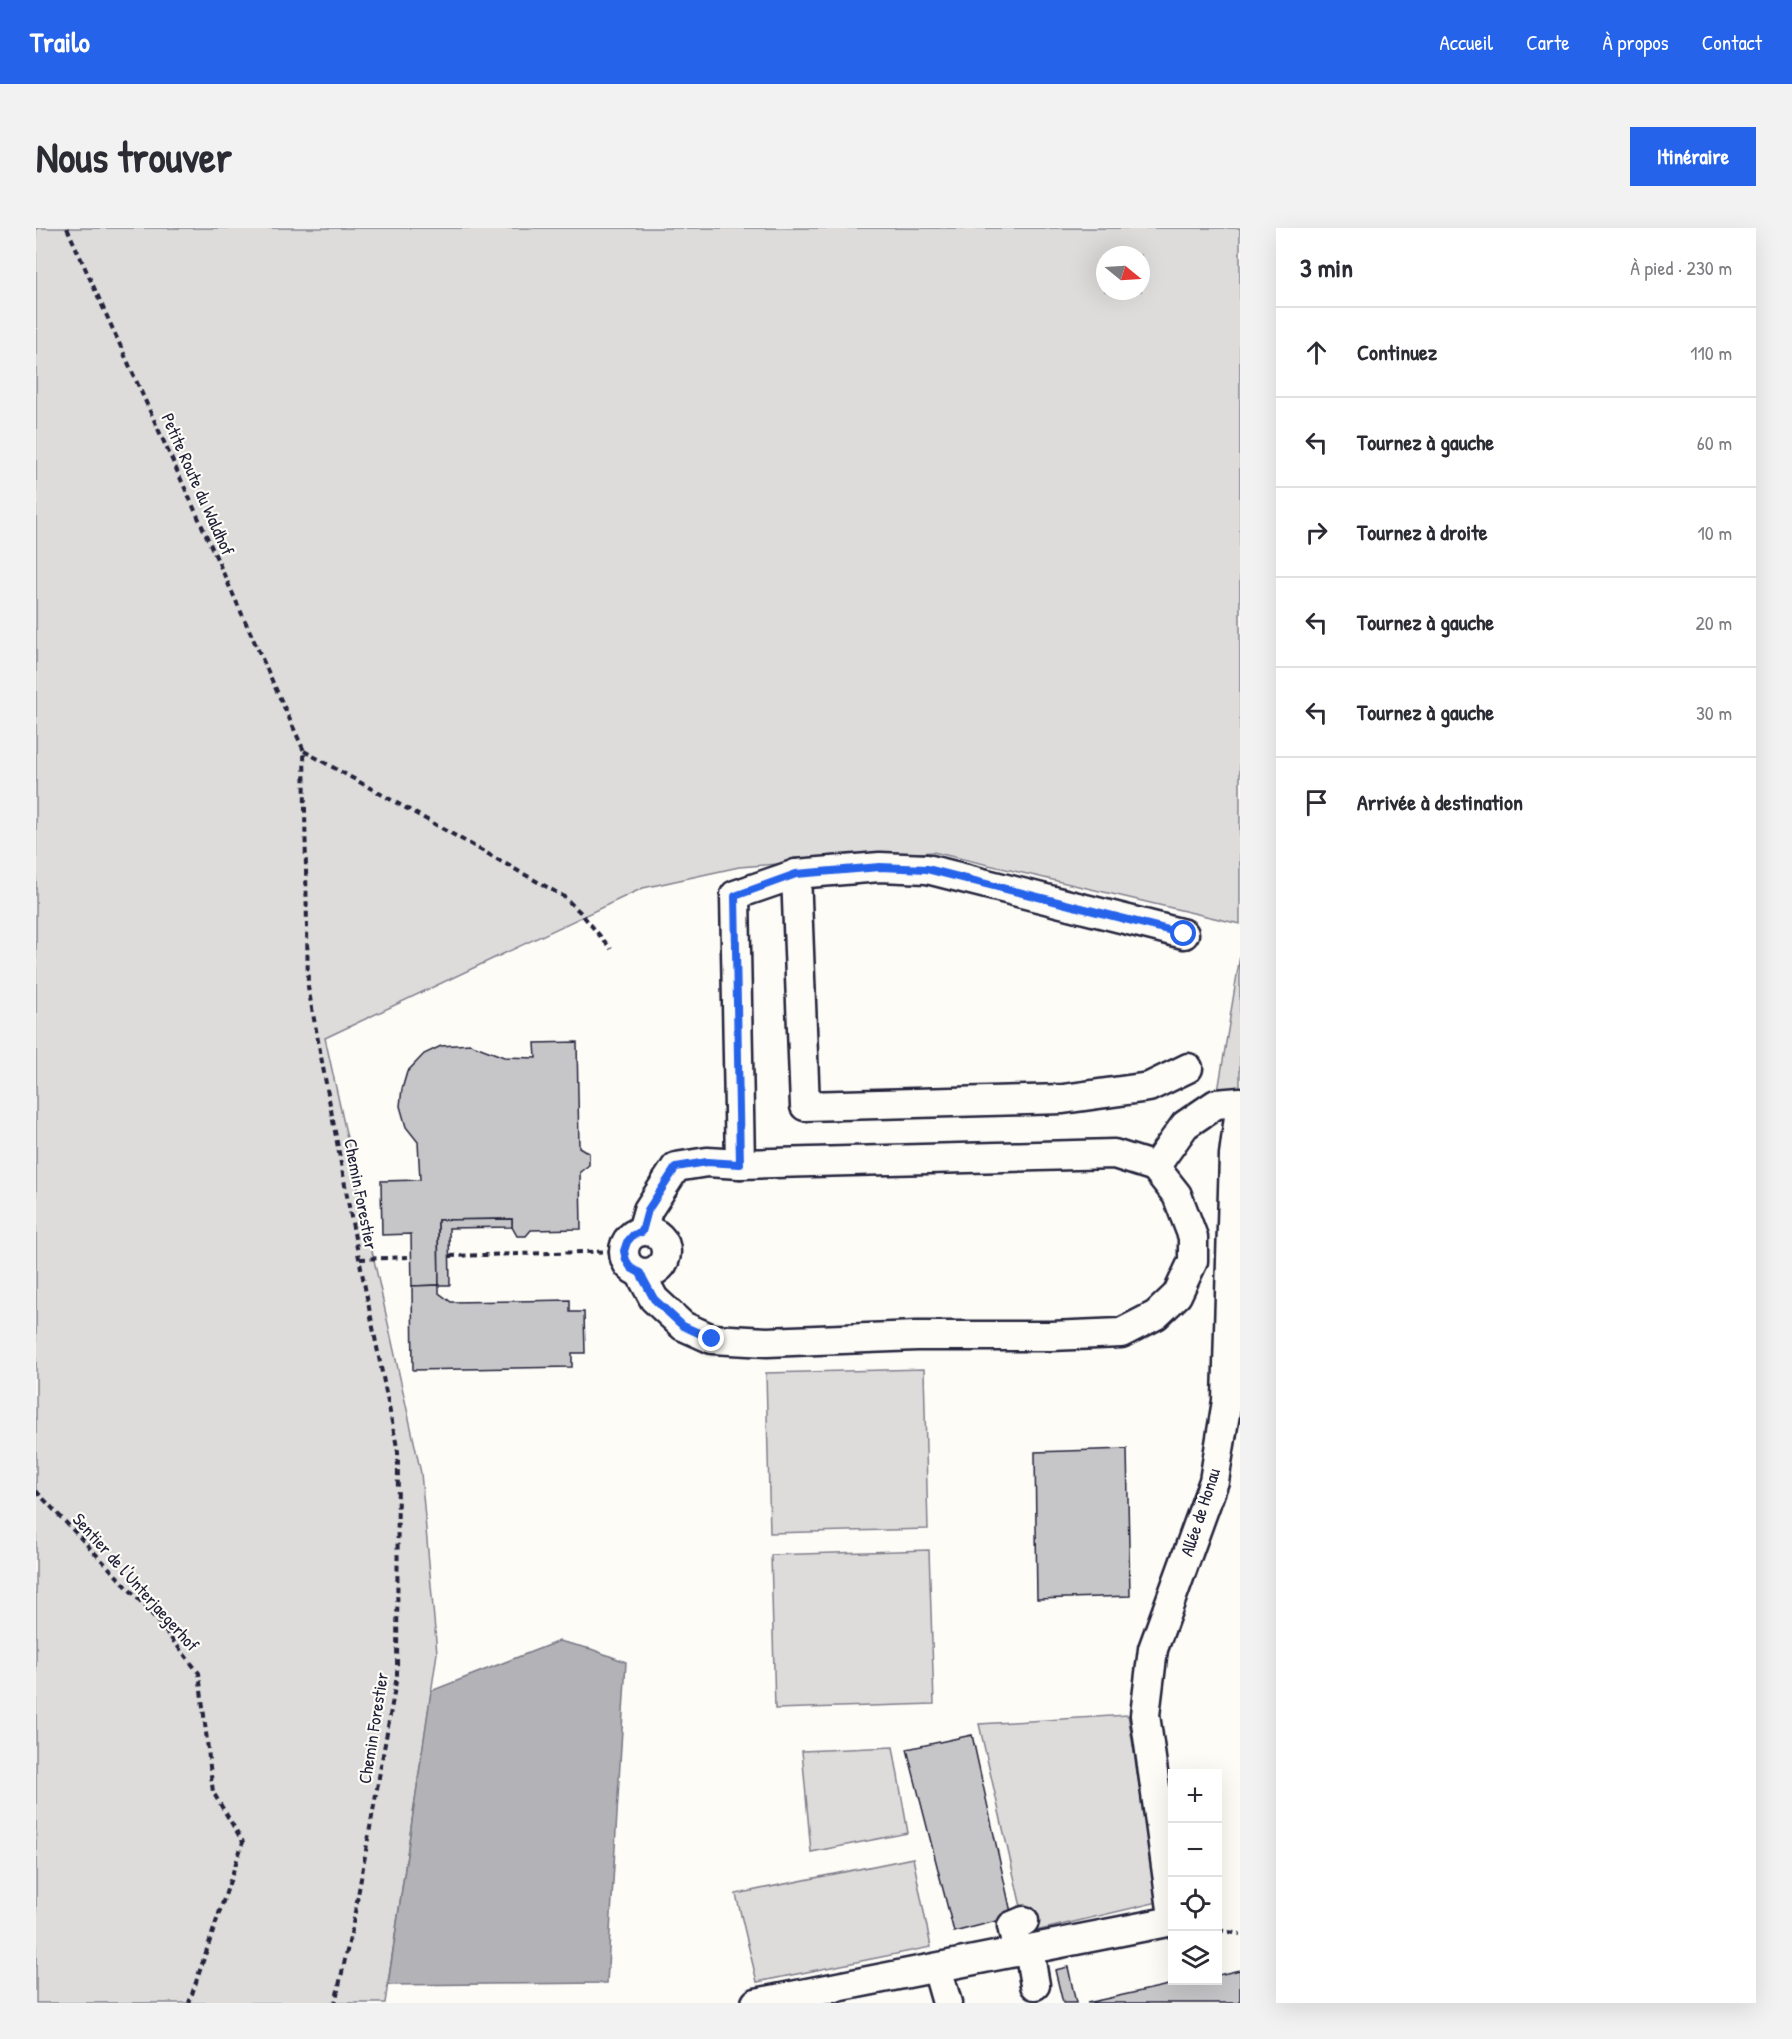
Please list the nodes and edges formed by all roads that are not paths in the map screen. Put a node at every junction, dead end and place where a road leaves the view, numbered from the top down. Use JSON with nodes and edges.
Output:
{"nodes":[{"id":1,"x":796,"y":874,"type":"junction"},
{"id":2,"x":1184,"y":934,"type":"dead end"},
{"id":3,"x":1188,"y":1068,"type":"dead end"},
{"id":4,"x":1240,"y":1102,"type":"edge"},
{"id":5,"x":1240,"y":1109,"type":"edge"},
{"id":6,"x":740,"y":1164,"type":"junction"},
{"id":7,"x":1155,"y":1167,"type":"junction"},
{"id":8,"x":1168,"y":1877,"type":"edge"},
{"id":9,"x":1024,"y":1921,"type":"dead end"},
{"id":10,"x":1168,"y":1922,"type":"edge"},
{"id":11,"x":1024,"y":1951,"type":"junction"},
{"id":12,"x":937,"y":1968,"type":"junction"},
{"id":13,"x":1035,"y":1985,"type":"dead end"},
{"id":14,"x":756,"y":2003,"type":"edge"},
{"id":15,"x":947,"y":2003,"type":"edge"}],
"edges":[{"from":1,"to":2,"type":"street"},
{"from":1,"to":3,"type":"street"},
{"from":1,"to":6,"type":"street"},
{"from":4,"to":7,"type":"street"},
{"from":5,"to":8,"type":"street","name":"Allée de Honau"},
{"from":6,"to":7,"type":"street"},
{"from":6,"to":7,"type":"street"},
{"from":9,"to":11,"type":"street"},
{"from":10,"to":11,"type":"street"},
{"from":11,"to":12,"type":"street"},
{"from":11,"to":13,"type":"street"},
{"from":12,"to":14,"type":"street"},
{"from":12,"to":15,"type":"street"}]}
